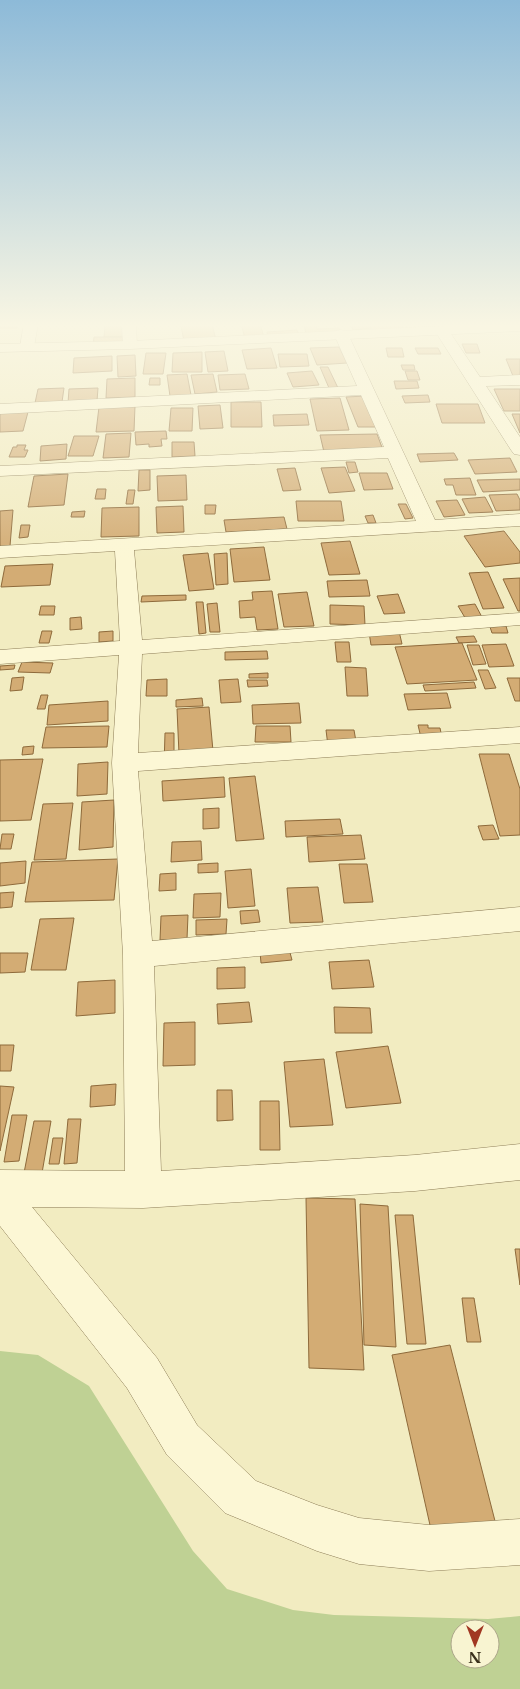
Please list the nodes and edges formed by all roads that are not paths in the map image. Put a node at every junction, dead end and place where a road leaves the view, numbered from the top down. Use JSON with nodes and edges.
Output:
{"nodes":[{"id":1,"x":120,"y":403,"type":"edge"},
{"id":2,"x":374,"y":403,"type":"edge"},
{"id":3,"x":489,"y":403,"type":"edge"},
{"id":4,"x":0,"y":409,"type":"edge"},
{"id":5,"x":519,"y":446,"type":"edge"},
{"id":6,"x":396,"y":452,"type":"junction"},
{"id":7,"x":0,"y":471,"type":"edge"},
{"id":8,"x":520,"y":520,"type":"edge"},
{"id":9,"x":428,"y":526,"type":"junction"},
{"id":10,"x":124,"y":545,"type":"junction"},
{"id":11,"x":0,"y":552,"type":"edge"},
{"id":12,"x":520,"y":619,"type":"edge"},
{"id":13,"x":131,"y":646,"type":"junction"},
{"id":14,"x":0,"y":657,"type":"edge"},
{"id":15,"x":520,"y":735,"type":"edge"},
{"id":16,"x":125,"y":763,"type":"junction"},
{"id":17,"x":520,"y":919,"type":"edge"},
{"id":18,"x":138,"y":955,"type":"junction"},
{"id":19,"x":520,"y":1162,"type":"edge"},
{"id":20,"x":0,"y":1188,"type":"edge"},
{"id":21,"x":144,"y":1190,"type":"junction"},
{"id":22,"x":0,"y":1196,"type":"edge"},
{"id":23,"x":520,"y":1542,"type":"edge"}],
"edges":[{"from":1,"to":4,"type":"street"},
{"from":2,"to":6,"type":"street"},
{"from":3,"to":5,"type":"street"},
{"from":6,"to":7,"type":"street"},
{"from":6,"to":9,"type":"street"},
{"from":8,"to":9,"type":"street"},
{"from":9,"to":10,"type":"street"},
{"from":10,"to":11,"type":"street"},
{"from":10,"to":13,"type":"street"},
{"from":12,"to":13,"type":"street"},
{"from":13,"to":14,"type":"street"},
{"from":13,"to":16,"type":"street"},
{"from":15,"to":16,"type":"street"},
{"from":16,"to":18,"type":"street"},
{"from":17,"to":18,"type":"street"},
{"from":18,"to":21,"type":"street"},
{"from":19,"to":21,"type":"street"},
{"from":20,"to":21,"type":"street"},
{"from":22,"to":23,"type":"street"}]}
